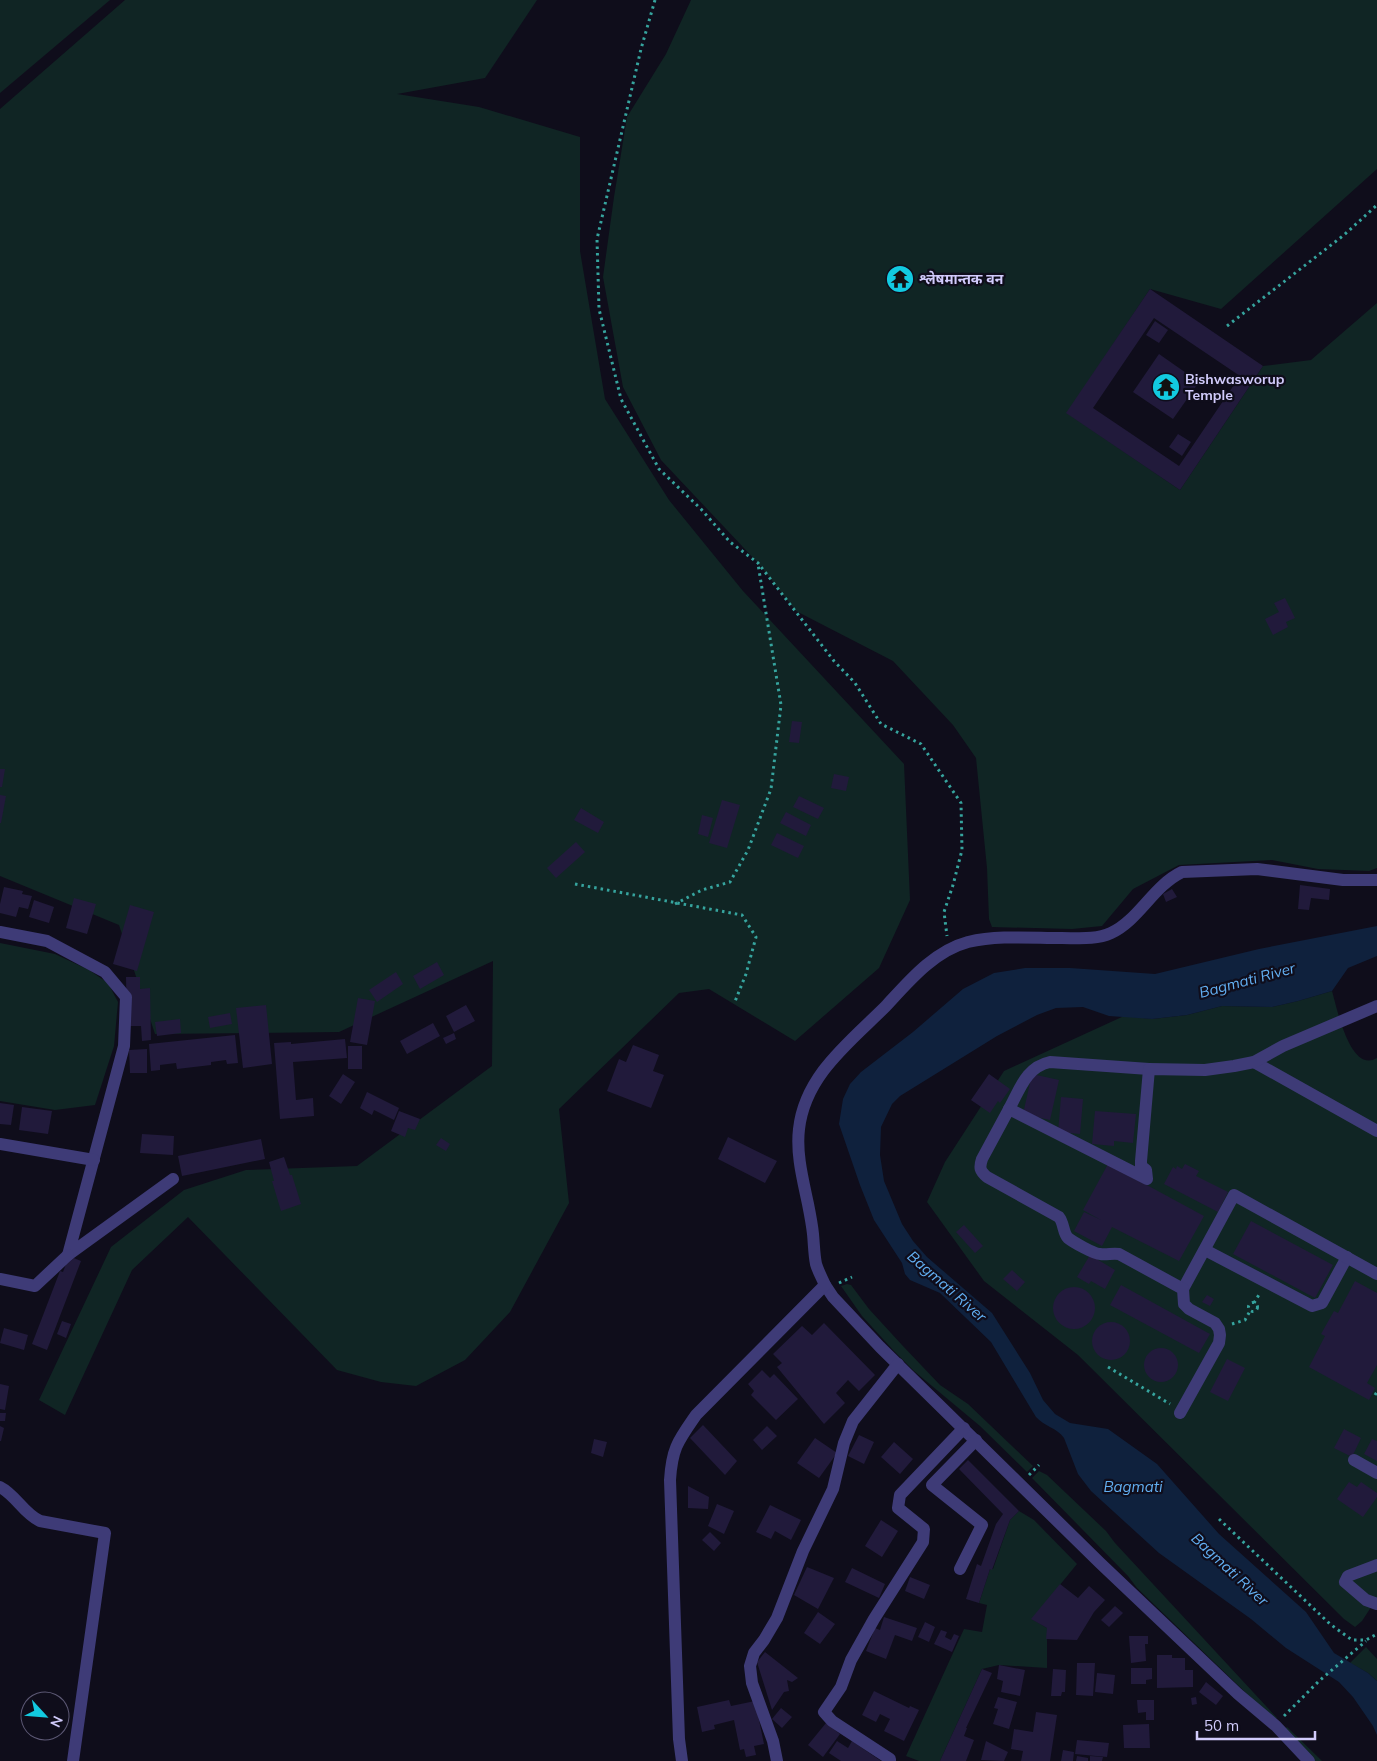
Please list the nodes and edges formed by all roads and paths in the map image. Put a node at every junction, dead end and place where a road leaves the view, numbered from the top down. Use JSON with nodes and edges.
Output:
{"nodes":[{"id":1,"x":654,"y":0,"type":"edge"},
{"id":2,"x":1377,"y":205,"type":"edge"},
{"id":3,"x":1227,"y":326,"type":"dead end"},
{"id":4,"x":758,"y":563,"type":"junction"},
{"id":5,"x":1377,"y":880,"type":"edge"},
{"id":6,"x":575,"y":884,"type":"dead end"},
{"id":7,"x":675,"y":904,"type":"junction"},
{"id":8,"x":0,"y":932,"type":"edge"},
{"id":9,"x":949,"y":949,"type":"junction"},
{"id":10,"x":734,"y":1004,"type":"dead end"},
{"id":11,"x":1377,"y":1006,"type":"edge"},
{"id":12,"x":1254,"y":1062,"type":"junction"},
{"id":13,"x":1149,"y":1069,"type":"junction"},
{"id":14,"x":1009,"y":1109,"type":"junction"},
{"id":15,"x":1377,"y":1131,"type":"edge"},
{"id":16,"x":0,"y":1144,"type":"edge"},
{"id":17,"x":94,"y":1160,"type":"junction"},
{"id":18,"x":173,"y":1178,"type":"dead end"},
{"id":19,"x":1205,"y":1250,"type":"junction"},
{"id":20,"x":68,"y":1255,"type":"junction"},
{"id":21,"x":1347,"y":1257,"type":"junction"},
{"id":22,"x":1377,"y":1274,"type":"edge"},
{"id":23,"x":0,"y":1279,"type":"edge"},
{"id":24,"x":825,"y":1285,"type":"junction"},
{"id":25,"x":1183,"y":1289,"type":"junction"},
{"id":26,"x":1250,"y":1311,"type":"dead end"},
{"id":27,"x":1220,"y":1329,"type":"junction"},
{"id":28,"x":898,"y":1364,"type":"junction"},
{"id":29,"x":1108,"y":1366,"type":"dead end"},
{"id":30,"x":1181,"y":1411,"type":"joint"},
{"id":31,"x":964,"y":1428,"type":"junction"},
{"id":32,"x":976,"y":1440,"type":"junction"},
{"id":33,"x":1354,"y":1460,"type":"dead end"},
{"id":34,"x":1377,"y":1473,"type":"edge"},
{"id":35,"x":0,"y":1487,"type":"edge"},
{"id":36,"x":1219,"y":1519,"type":"dead end"},
{"id":37,"x":1377,"y":1565,"type":"edge"},
{"id":38,"x":960,"y":1570,"type":"dead end"},
{"id":39,"x":1377,"y":1604,"type":"edge"},
{"id":40,"x":1377,"y":1634,"type":"edge"},
{"id":41,"x":1366,"y":1640,"type":"junction"},
{"id":42,"x":1276,"y":1726,"type":"junction"},
{"id":43,"x":73,"y":1761,"type":"edge"},
{"id":44,"x":682,"y":1761,"type":"edge"},
{"id":45,"x":777,"y":1761,"type":"edge"},
{"id":46,"x":890,"y":1761,"type":"edge"},
{"id":47,"x":1309,"y":1761,"type":"edge"}],
"edges":[{"from":1,"to":4,"type":"path"},
{"from":2,"to":3,"type":"path"},
{"from":4,"to":7,"type":"path"},
{"from":4,"to":9,"type":"path"},
{"from":5,"to":9,"type":"street"},
{"from":6,"to":7,"type":"path"},
{"from":7,"to":10,"type":"path"},
{"from":8,"to":17,"type":"street"},
{"from":9,"to":24,"type":"street"},
{"from":11,"to":12,"type":"street"},
{"from":12,"to":13,"type":"street"},
{"from":12,"to":15,"type":"street"},
{"from":13,"to":14,"type":"street"},
{"from":13,"to":14,"type":"street"},
{"from":14,"to":25,"type":"street"},
{"from":16,"to":17,"type":"street"},
{"from":17,"to":20,"type":"street"},
{"from":18,"to":20,"type":"street"},
{"from":19,"to":21,"type":"street"},
{"from":19,"to":21,"type":"street"},
{"from":19,"to":25,"type":"street"},
{"from":20,"to":23,"type":"street"},
{"from":21,"to":22,"type":"street"},
{"from":24,"to":28,"type":"street"},
{"from":24,"to":44,"type":"street"},
{"from":25,"to":27,"type":"street"},
{"from":26,"to":27,"type":"path"},
{"from":27,"to":30,"type":"street"},
{"from":28,"to":31,"type":"street"},
{"from":28,"to":45,"type":"street"},
{"from":29,"to":30,"type":"path"},
{"from":31,"to":32,"type":"street"},
{"from":31,"to":46,"type":"street"},
{"from":32,"to":38,"type":"street"},
{"from":32,"to":42,"type":"street"},
{"from":33,"to":34,"type":"street"},
{"from":35,"to":43,"type":"street"},
{"from":36,"to":41,"type":"path"},
{"from":37,"to":39,"type":"street"},
{"from":40,"to":41,"type":"path"},
{"from":41,"to":42,"type":"path"},
{"from":42,"to":47,"type":"street"}]}
